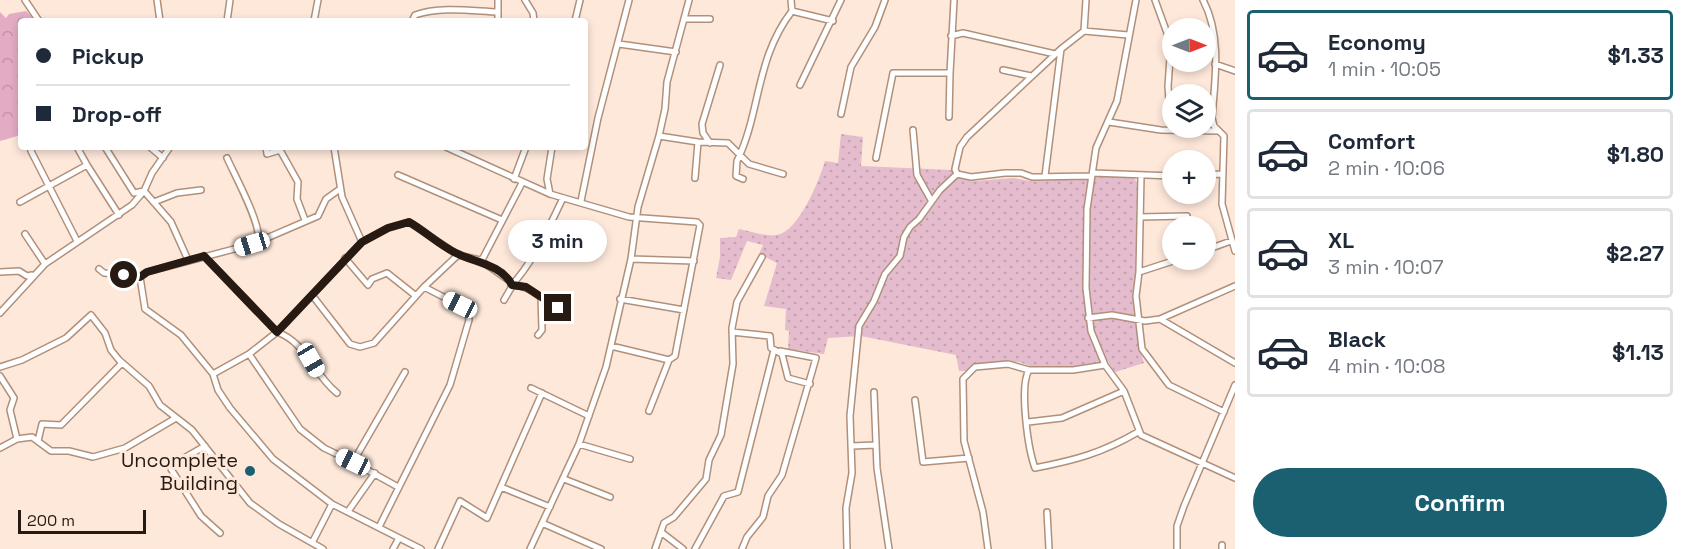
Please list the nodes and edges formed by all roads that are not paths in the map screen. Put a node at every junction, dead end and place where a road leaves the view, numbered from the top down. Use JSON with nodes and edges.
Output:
{"nodes":[{"id":1,"x":25,"y":0,"type":"edge"},
{"id":2,"x":157,"y":0,"type":"edge"},
{"id":3,"x":230,"y":0,"type":"edge"},
{"id":4,"x":318,"y":0,"type":"edge"},
{"id":5,"x":498,"y":0,"type":"edge"},
{"id":6,"x":525,"y":0,"type":"edge"},
{"id":7,"x":580,"y":0,"type":"edge"},
{"id":8,"x":629,"y":0,"type":"edge"},
{"id":9,"x":689,"y":0,"type":"edge"},
{"id":10,"x":791,"y":0,"type":"edge"},
{"id":11,"x":841,"y":0,"type":"edge"},
{"id":12,"x":885,"y":0,"type":"edge"},
{"id":13,"x":954,"y":0,"type":"edge"},
{"id":14,"x":1086,"y":0,"type":"edge"},
{"id":15,"x":1136,"y":0,"type":"edge"},
{"id":16,"x":1155,"y":0,"type":"edge"},
{"id":17,"x":1203,"y":0,"type":"edge"},
{"id":18,"x":792,"y":11,"type":"junction"},
{"id":19,"x":498,"y":12,"type":"junction"},
{"id":20,"x":37,"y":18,"type":"edge"},
{"id":21,"x":160,"y":18,"type":"edge"},
{"id":22,"x":227,"y":18,"type":"edge"},
{"id":23,"x":315,"y":18,"type":"edge"},
{"id":24,"x":414,"y":18,"type":"edge"},
{"id":25,"x":498,"y":18,"type":"edge"},
{"id":26,"x":534,"y":18,"type":"edge"},
{"id":27,"x":576,"y":18,"type":"edge"},
{"id":28,"x":1210,"y":18,"type":"edge"},
{"id":29,"x":684,"y":19,"type":"junction"},
{"id":30,"x":710,"y":19,"type":"dead end"},
{"id":31,"x":833,"y":21,"type":"junction"},
{"id":32,"x":1084,"y":31,"type":"junction"},
{"id":33,"x":1128,"y":35,"type":"junction"},
{"id":34,"x":951,"y":36,"type":"junction"},
{"id":35,"x":619,"y":44,"type":"junction"},
{"id":36,"x":1060,"y":49,"type":"junction"},
{"id":37,"x":676,"y":52,"type":"junction"},
{"id":38,"x":1055,"y":54,"type":"junction"},
{"id":39,"x":1216,"y":64,"type":"edge"},
{"id":40,"x":720,"y":65,"type":"dead end"},
{"id":41,"x":1003,"y":70,"type":"dead end"},
{"id":42,"x":1235,"y":71,"type":"edge"},
{"id":43,"x":1215,"y":72,"type":"edge"},
{"id":44,"x":950,"y":73,"type":"junction"},
{"id":45,"x":1031,"y":76,"type":"junction"},
{"id":46,"x":1168,"y":84,"type":"edge"},
{"id":47,"x":800,"y":85,"type":"dead end"},
{"id":48,"x":841,"y":114,"type":"dead end"},
{"id":49,"x":949,"y":117,"type":"dead end"},
{"id":50,"x":1109,"y":122,"type":"junction"},
{"id":51,"x":1162,"y":129,"type":"edge"},
{"id":52,"x":913,"y":130,"type":"dead end"},
{"id":53,"x":1218,"y":130,"type":"joint"},
{"id":54,"x":659,"y":136,"type":"junction"},
{"id":55,"x":698,"y":142,"type":"junction"},
{"id":56,"x":710,"y":142,"type":"junction"},
{"id":57,"x":79,"y":150,"type":"edge"},
{"id":58,"x":107,"y":150,"type":"edge"},
{"id":59,"x":154,"y":150,"type":"edge"},
{"id":60,"x":168,"y":150,"type":"edge"},
{"id":61,"x":266,"y":150,"type":"edge"},
{"id":62,"x":280,"y":150,"type":"edge"},
{"id":63,"x":280,"y":150,"type":"edge"},
{"id":64,"x":334,"y":150,"type":"edge"},
{"id":65,"x":452,"y":150,"type":"edge"},
{"id":66,"x":525,"y":150,"type":"edge"},
{"id":67,"x":552,"y":150,"type":"edge"},
{"id":68,"x":31,"y":151,"type":"dead end"},
{"id":69,"x":740,"y":155,"type":"junction"},
{"id":70,"x":163,"y":158,"type":"junction"},
{"id":71,"x":227,"y":158,"type":"dead end"},
{"id":72,"x":876,"y":158,"type":"dead end"},
{"id":73,"x":87,"y":165,"type":"junction"},
{"id":74,"x":783,"y":174,"type":"dead end"},
{"id":75,"x":957,"y":174,"type":"junction"},
{"id":76,"x":1216,"y":174,"type":"edge"},
{"id":77,"x":1222,"y":174,"type":"junction"},
{"id":78,"x":398,"y":175,"type":"dead end"},
{"id":79,"x":1092,"y":175,"type":"junction"},
{"id":80,"x":1141,"y":176,"type":"junction"},
{"id":81,"x":1162,"y":176,"type":"edge"},
{"id":82,"x":1045,"y":177,"type":"junction"},
{"id":83,"x":695,"y":178,"type":"dead end"},
{"id":84,"x":514,"y":179,"type":"junction"},
{"id":85,"x":743,"y":179,"type":"dead end"},
{"id":86,"x":522,"y":183,"type":"junction"},
{"id":87,"x":50,"y":184,"type":"junction"},
{"id":88,"x":340,"y":189,"type":"junction"},
{"id":89,"x":201,"y":190,"type":"dead end"},
{"id":90,"x":144,"y":191,"type":"junction"},
{"id":91,"x":549,"y":194,"type":"junction"},
{"id":92,"x":563,"y":198,"type":"junction"},
{"id":93,"x":931,"y":200,"type":"junction"},
{"id":94,"x":20,"y":201,"type":"dead end"},
{"id":95,"x":581,"y":201,"type":"junction"},
{"id":96,"x":154,"y":202,"type":"junction"},
{"id":97,"x":119,"y":215,"type":"junction"},
{"id":98,"x":629,"y":217,"type":"junction"},
{"id":99,"x":637,"y":217,"type":"junction"},
{"id":100,"x":1140,"y":217,"type":"junction"},
{"id":101,"x":1162,"y":217,"type":"edge"},
{"id":102,"x":305,"y":220,"type":"junction"},
{"id":103,"x":501,"y":220,"type":"junction"},
{"id":104,"x":636,"y":231,"type":"junction"},
{"id":105,"x":25,"y":234,"type":"dead end"},
{"id":106,"x":258,"y":240,"type":"junction"},
{"id":107,"x":77,"y":241,"type":"junction"},
{"id":108,"x":1231,"y":241,"type":"junction"},
{"id":109,"x":362,"y":242,"type":"junction"},
{"id":110,"x":1216,"y":246,"type":"edge"},
{"id":111,"x":1235,"y":251,"type":"edge"},
{"id":112,"x":458,"y":255,"type":"junction"},
{"id":113,"x":204,"y":256,"type":"junction"},
{"id":114,"x":762,"y":257,"type":"dead end"},
{"id":115,"x":345,"y":258,"type":"junction"},
{"id":116,"x":188,"y":260,"type":"junction"},
{"id":117,"x":480,"y":260,"type":"junction"},
{"id":118,"x":631,"y":260,"type":"junction"},
{"id":119,"x":694,"y":261,"type":"junction"},
{"id":120,"x":45,"y":264,"type":"junction"},
{"id":121,"x":1162,"y":264,"type":"edge"},
{"id":122,"x":99,"y":269,"type":"dead end"},
{"id":123,"x":0,"y":272,"type":"edge"},
{"id":124,"x":1138,"y":272,"type":"junction"},
{"id":125,"x":33,"y":274,"type":"junction"},
{"id":126,"x":140,"y":277,"type":"junction"},
{"id":127,"x":512,"y":285,"type":"junction"},
{"id":128,"x":1235,"y":286,"type":"edge"},
{"id":129,"x":424,"y":287,"type":"junction"},
{"id":130,"x":312,"y":295,"type":"junction"},
{"id":131,"x":416,"y":296,"type":"junction"},
{"id":132,"x":541,"y":296,"type":"junction"},
{"id":133,"x":620,"y":299,"type":"junction"},
{"id":134,"x":504,"y":300,"type":"dead end"},
{"id":135,"x":565,"y":309,"type":"dead end"},
{"id":136,"x":684,"y":309,"type":"junction"},
{"id":137,"x":0,"y":313,"type":"edge"},
{"id":138,"x":1088,"y":318,"type":"junction"},
{"id":139,"x":1160,"y":319,"type":"junction"},
{"id":140,"x":1139,"y":320,"type":"junction"},
{"id":141,"x":277,"y":332,"type":"junction"},
{"id":142,"x":732,"y":332,"type":"junction"},
{"id":143,"x":538,"y":335,"type":"dead end"},
{"id":144,"x":611,"y":346,"type":"junction"},
{"id":145,"x":777,"y":350,"type":"junction"},
{"id":146,"x":249,"y":354,"type":"junction"},
{"id":147,"x":669,"y":360,"type":"junction"},
{"id":148,"x":122,"y":363,"type":"junction"},
{"id":149,"x":1235,"y":363,"type":"edge"},
{"id":150,"x":1105,"y":365,"type":"junction"},
{"id":151,"x":0,"y":367,"type":"edge"},
{"id":152,"x":1029,"y":370,"type":"junction"},
{"id":153,"x":405,"y":372,"type":"dead end"},
{"id":154,"x":213,"y":374,"type":"junction"},
{"id":155,"x":0,"y":376,"type":"edge"},
{"id":156,"x":810,"y":384,"type":"junction"},
{"id":157,"x":1235,"y":385,"type":"edge"},
{"id":158,"x":531,"y":388,"type":"dead end"},
{"id":159,"x":1124,"y":391,"type":"junction"},
{"id":160,"x":874,"y":392,"type":"dead end"},
{"id":161,"x":337,"y":393,"type":"dead end"},
{"id":162,"x":542,"y":393,"type":"junction"},
{"id":163,"x":915,"y":400,"type":"dead end"},
{"id":164,"x":650,"y":411,"type":"dead end"},
{"id":165,"x":1224,"y":412,"type":"junction"},
{"id":166,"x":589,"y":416,"type":"junction"},
{"id":167,"x":177,"y":418,"type":"junction"},
{"id":168,"x":1028,"y":422,"type":"junction"},
{"id":169,"x":1138,"y":432,"type":"junction"},
{"id":170,"x":17,"y":439,"type":"junction"},
{"id":171,"x":38,"y":441,"type":"junction"},
{"id":172,"x":579,"y":444,"type":"junction"},
{"id":173,"x":875,"y":445,"type":"junction"},
{"id":174,"x":205,"y":446,"type":"junction"},
{"id":175,"x":852,"y":447,"type":"junction"},
{"id":176,"x":0,"y":448,"type":"edge"},
{"id":177,"x":969,"y":458,"type":"junction"},
{"id":178,"x":630,"y":459,"type":"dead end"},
{"id":179,"x":353,"y":462,"type":"junction"},
{"id":180,"x":1203,"y":464,"type":"junction"},
{"id":181,"x":375,"y":473,"type":"junction"},
{"id":182,"x":1235,"y":478,"type":"edge"},
{"id":183,"x":564,"y":479,"type":"junction"},
{"id":184,"x":398,"y":486,"type":"junction"},
{"id":185,"x":501,"y":487,"type":"junction"},
{"id":186,"x":610,"y":497,"type":"dead end"},
{"id":187,"x":332,"y":504,"type":"junction"},
{"id":188,"x":550,"y":507,"type":"junction"},
{"id":189,"x":349,"y":510,"type":"junction"},
{"id":190,"x":1047,"y":512,"type":"dead end"},
{"id":191,"x":542,"y":523,"type":"junction"},
{"id":192,"x":379,"y":527,"type":"junction"},
{"id":193,"x":661,"y":532,"type":"junction"},
{"id":194,"x":220,"y":533,"type":"dead end"},
{"id":195,"x":399,"y":538,"type":"junction"},
{"id":196,"x":313,"y":545,"type":"edge"},
{"id":197,"x":322,"y":549,"type":"edge"},
{"id":198,"x":393,"y":549,"type":"edge"},
{"id":199,"x":421,"y":549,"type":"edge"},
{"id":200,"x":438,"y":549,"type":"edge"},
{"id":201,"x":530,"y":549,"type":"edge"},
{"id":202,"x":601,"y":549,"type":"edge"},
{"id":203,"x":655,"y":549,"type":"edge"},
{"id":204,"x":683,"y":549,"type":"edge"},
{"id":205,"x":695,"y":549,"type":"edge"},
{"id":206,"x":742,"y":549,"type":"edge"},
{"id":207,"x":847,"y":549,"type":"edge"},
{"id":208,"x":889,"y":549,"type":"edge"},
{"id":209,"x":988,"y":549,"type":"edge"},
{"id":210,"x":1049,"y":549,"type":"edge"},
{"id":211,"x":1177,"y":549,"type":"edge"}],
"edges":[{"from":1,"to":20,"type":"street"},
{"from":2,"to":21,"type":"street"},
{"from":3,"to":22,"type":"street"},
{"from":4,"to":23,"type":"street"},
{"from":5,"to":19,"type":"street"},
{"from":6,"to":26,"type":"street"},
{"from":7,"to":27,"type":"street"},
{"from":8,"to":35,"type":"street"},
{"from":9,"to":29,"type":"street"},
{"from":10,"to":18,"type":"street"},
{"from":11,"to":31,"type":"street"},
{"from":12,"to":48,"type":"street"},
{"from":13,"to":34,"type":"street"},
{"from":14,"to":32,"type":"street"},
{"from":15,"to":33,"type":"street"},
{"from":16,"to":46,"type":"street"},
{"from":17,"to":28,"type":"street"},
{"from":18,"to":31,"type":"street"},
{"from":18,"to":69,"type":"street"},
{"from":19,"to":24,"type":"street"},
{"from":19,"to":25,"type":"street"},
{"from":29,"to":30,"type":"street"},
{"from":29,"to":37,"type":"street"},
{"from":31,"to":47,"type":"street"},
{"from":32,"to":33,"type":"street"},
{"from":32,"to":36,"type":"street"},
{"from":33,"to":50,"type":"street"},
{"from":34,"to":38,"type":"street"},
{"from":34,"to":44,"type":"street"},
{"from":35,"to":37,"type":"street"},
{"from":35,"to":95,"type":"street"},
{"from":36,"to":38,"type":"street"},
{"from":36,"to":82,"type":"street"},
{"from":37,"to":54,"type":"street"},
{"from":38,"to":45,"type":"street"},
{"from":39,"to":42,"type":"street"},
{"from":40,"to":56,"type":"street"},
{"from":41,"to":45,"type":"street"},
{"from":43,"to":53,"type":"street"},
{"from":44,"to":49,"type":"street"},
{"from":44,"to":72,"type":"street"},
{"from":45,"to":75,"type":"street"},
{"from":50,"to":51,"type":"street"},
{"from":50,"to":79,"type":"street"},
{"from":52,"to":93,"type":"street"},
{"from":53,"to":77,"type":"street"},
{"from":54,"to":55,"type":"street"},
{"from":54,"to":99,"type":"street"},
{"from":55,"to":56,"type":"street"},
{"from":55,"to":83,"type":"street"},
{"from":56,"to":69,"type":"street"},
{"from":57,"to":73,"type":"street"},
{"from":58,"to":90,"type":"street"},
{"from":59,"to":70,"type":"street"},
{"from":60,"to":70,"type":"street"},
{"from":61,"to":63,"type":"street"},
{"from":62,"to":102,"type":"street"},
{"from":64,"to":88,"type":"street"},
{"from":65,"to":84,"type":"street"},
{"from":66,"to":84,"type":"street"},
{"from":67,"to":91,"type":"street"},
{"from":68,"to":87,"type":"street"},
{"from":69,"to":74,"type":"street"},
{"from":69,"to":85,"type":"street"},
{"from":70,"to":90,"type":"street"},
{"from":71,"to":106,"type":"street"},
{"from":73,"to":87,"type":"street"},
{"from":73,"to":97,"type":"street"},
{"from":75,"to":82,"type":"street"},
{"from":75,"to":93,"type":"street"},
{"from":76,"to":77,"type":"street"},
{"from":77,"to":108,"type":"street"},
{"from":78,"to":103,"type":"street"},
{"from":79,"to":80,"type":"street"},
{"from":79,"to":82,"type":"street"},
{"from":79,"to":138,"type":"street"},
{"from":80,"to":81,"type":"street"},
{"from":80,"to":100,"type":"street"},
{"from":84,"to":86,"type":"street"},
{"from":86,"to":91,"type":"street"},
{"from":86,"to":103,"type":"street"},
{"from":87,"to":94,"type":"street"},
{"from":87,"to":107,"type":"street"},
{"from":88,"to":102,"type":"street"},
{"from":88,"to":109,"type":"street"},
{"from":89,"to":96,"type":"street"},
{"from":90,"to":96,"type":"street"},
{"from":90,"to":97,"type":"street"},
{"from":91,"to":92,"type":"street"},
{"from":92,"to":95,"type":"street"},
{"from":92,"to":127,"type":"street"},
{"from":93,"to":175,"type":"street"},
{"from":95,"to":98,"type":"street"},
{"from":96,"to":116,"type":"street"},
{"from":97,"to":107,"type":"street"},
{"from":98,"to":99,"type":"street"},
{"from":98,"to":104,"type":"street"},
{"from":99,"to":104,"type":"street"},
{"from":99,"to":119,"type":"street"},
{"from":100,"to":101,"type":"street"},
{"from":100,"to":124,"type":"street"},
{"from":102,"to":106,"type":"street"},
{"from":103,"to":117,"type":"street"},
{"from":104,"to":118,"type":"street"},
{"from":105,"to":120,"type":"street"},
{"from":106,"to":113,"type":"street"},
{"from":107,"to":120,"type":"street"},
{"from":108,"to":110,"type":"street"},
{"from":108,"to":111,"type":"street"},
{"from":109,"to":112,"type":"street"},
{"from":109,"to":115,"type":"street"},
{"from":112,"to":117,"type":"street"},
{"from":112,"to":129,"type":"street"},
{"from":113,"to":116,"type":"street"},
{"from":113,"to":141,"type":"street"},
{"from":114,"to":142,"type":"street"},
{"from":115,"to":130,"type":"street"},
{"from":115,"to":131,"type":"street"},
{"from":116,"to":126,"type":"street"},
{"from":117,"to":127,"type":"street"},
{"from":118,"to":119,"type":"street"},
{"from":118,"to":133,"type":"street"},
{"from":119,"to":136,"type":"street"},
{"from":120,"to":125,"type":"street"},
{"from":121,"to":124,"type":"street"},
{"from":122,"to":126,"type":"street"},
{"from":123,"to":125,"type":"street"},
{"from":124,"to":140,"type":"street"},
{"from":125,"to":137,"type":"street"},
{"from":126,"to":154,"type":"street"},
{"from":127,"to":132,"type":"street"},
{"from":127,"to":134,"type":"street"},
{"from":128,"to":139,"type":"street"},
{"from":129,"to":131,"type":"street"},
{"from":129,"to":184,"type":"street"},
{"from":130,"to":131,"type":"street"},
{"from":130,"to":141,"type":"street"},
{"from":132,"to":135,"type":"street"},
{"from":132,"to":143,"type":"street"},
{"from":133,"to":136,"type":"street"},
{"from":133,"to":144,"type":"street"},
{"from":136,"to":147,"type":"street"},
{"from":138,"to":140,"type":"street"},
{"from":138,"to":150,"type":"street"},
{"from":139,"to":140,"type":"street"},
{"from":139,"to":149,"type":"street"},
{"from":140,"to":165,"type":"street"},
{"from":141,"to":146,"type":"street"},
{"from":141,"to":161,"type":"street"},
{"from":142,"to":145,"type":"street"},
{"from":142,"to":193,"type":"street"},
{"from":144,"to":147,"type":"street"},
{"from":144,"to":166,"type":"street"},
{"from":145,"to":156,"type":"street"},
{"from":145,"to":156,"type":"street"},
{"from":145,"to":205,"type":"street"},
{"from":146,"to":154,"type":"street"},
{"from":146,"to":179,"type":"street"},
{"from":147,"to":164,"type":"street"},
{"from":148,"to":151,"type":"street"},
{"from":148,"to":167,"type":"street"},
{"from":148,"to":171,"type":"street"},
{"from":150,"to":152,"type":"street"},
{"from":150,"to":159,"type":"street"},
{"from":152,"to":168,"type":"street"},
{"from":152,"to":177,"type":"street"},
{"from":153,"to":179,"type":"street"},
{"from":154,"to":187,"type":"street"},
{"from":155,"to":170,"type":"street"},
{"from":156,"to":206,"type":"street"},
{"from":157,"to":165,"type":"street"},
{"from":158,"to":162,"type":"street"},
{"from":159,"to":168,"type":"street"},
{"from":159,"to":169,"type":"street"},
{"from":160,"to":173,"type":"street"},
{"from":162,"to":166,"type":"street"},
{"from":162,"to":185,"type":"street"},
{"from":163,"to":177,"type":"street"},
{"from":165,"to":180,"type":"street"},
{"from":166,"to":172,"type":"street"},
{"from":167,"to":171,"type":"street"},
{"from":167,"to":174,"type":"street"},
{"from":168,"to":169,"type":"street"},
{"from":169,"to":180,"type":"street"},
{"from":170,"to":171,"type":"street"},
{"from":170,"to":176,"type":"street"},
{"from":172,"to":178,"type":"street"},
{"from":172,"to":183,"type":"street"},
{"from":173,"to":175,"type":"street"},
{"from":173,"to":208,"type":"street"},
{"from":174,"to":194,"type":"street"},
{"from":174,"to":196,"type":"street"},
{"from":175,"to":207,"type":"street"},
{"from":177,"to":209,"type":"street"},
{"from":179,"to":181,"type":"street"},
{"from":180,"to":182,"type":"street"},
{"from":180,"to":211,"type":"street"},
{"from":181,"to":184,"type":"street"},
{"from":181,"to":189,"type":"street"},
{"from":183,"to":186,"type":"street"},
{"from":183,"to":188,"type":"street"},
{"from":184,"to":192,"type":"street"},
{"from":185,"to":188,"type":"street"},
{"from":185,"to":200,"type":"street"},
{"from":187,"to":189,"type":"street"},
{"from":187,"to":196,"type":"street"},
{"from":188,"to":191,"type":"street"},
{"from":189,"to":192,"type":"street"},
{"from":190,"to":210,"type":"street"},
{"from":191,"to":201,"type":"street"},
{"from":191,"to":202,"type":"street"},
{"from":192,"to":195,"type":"street"},
{"from":193,"to":203,"type":"street"},
{"from":193,"to":204,"type":"street"},
{"from":195,"to":198,"type":"street"},
{"from":195,"to":199,"type":"street"},
{"from":196,"to":197,"type":"street"}]}
